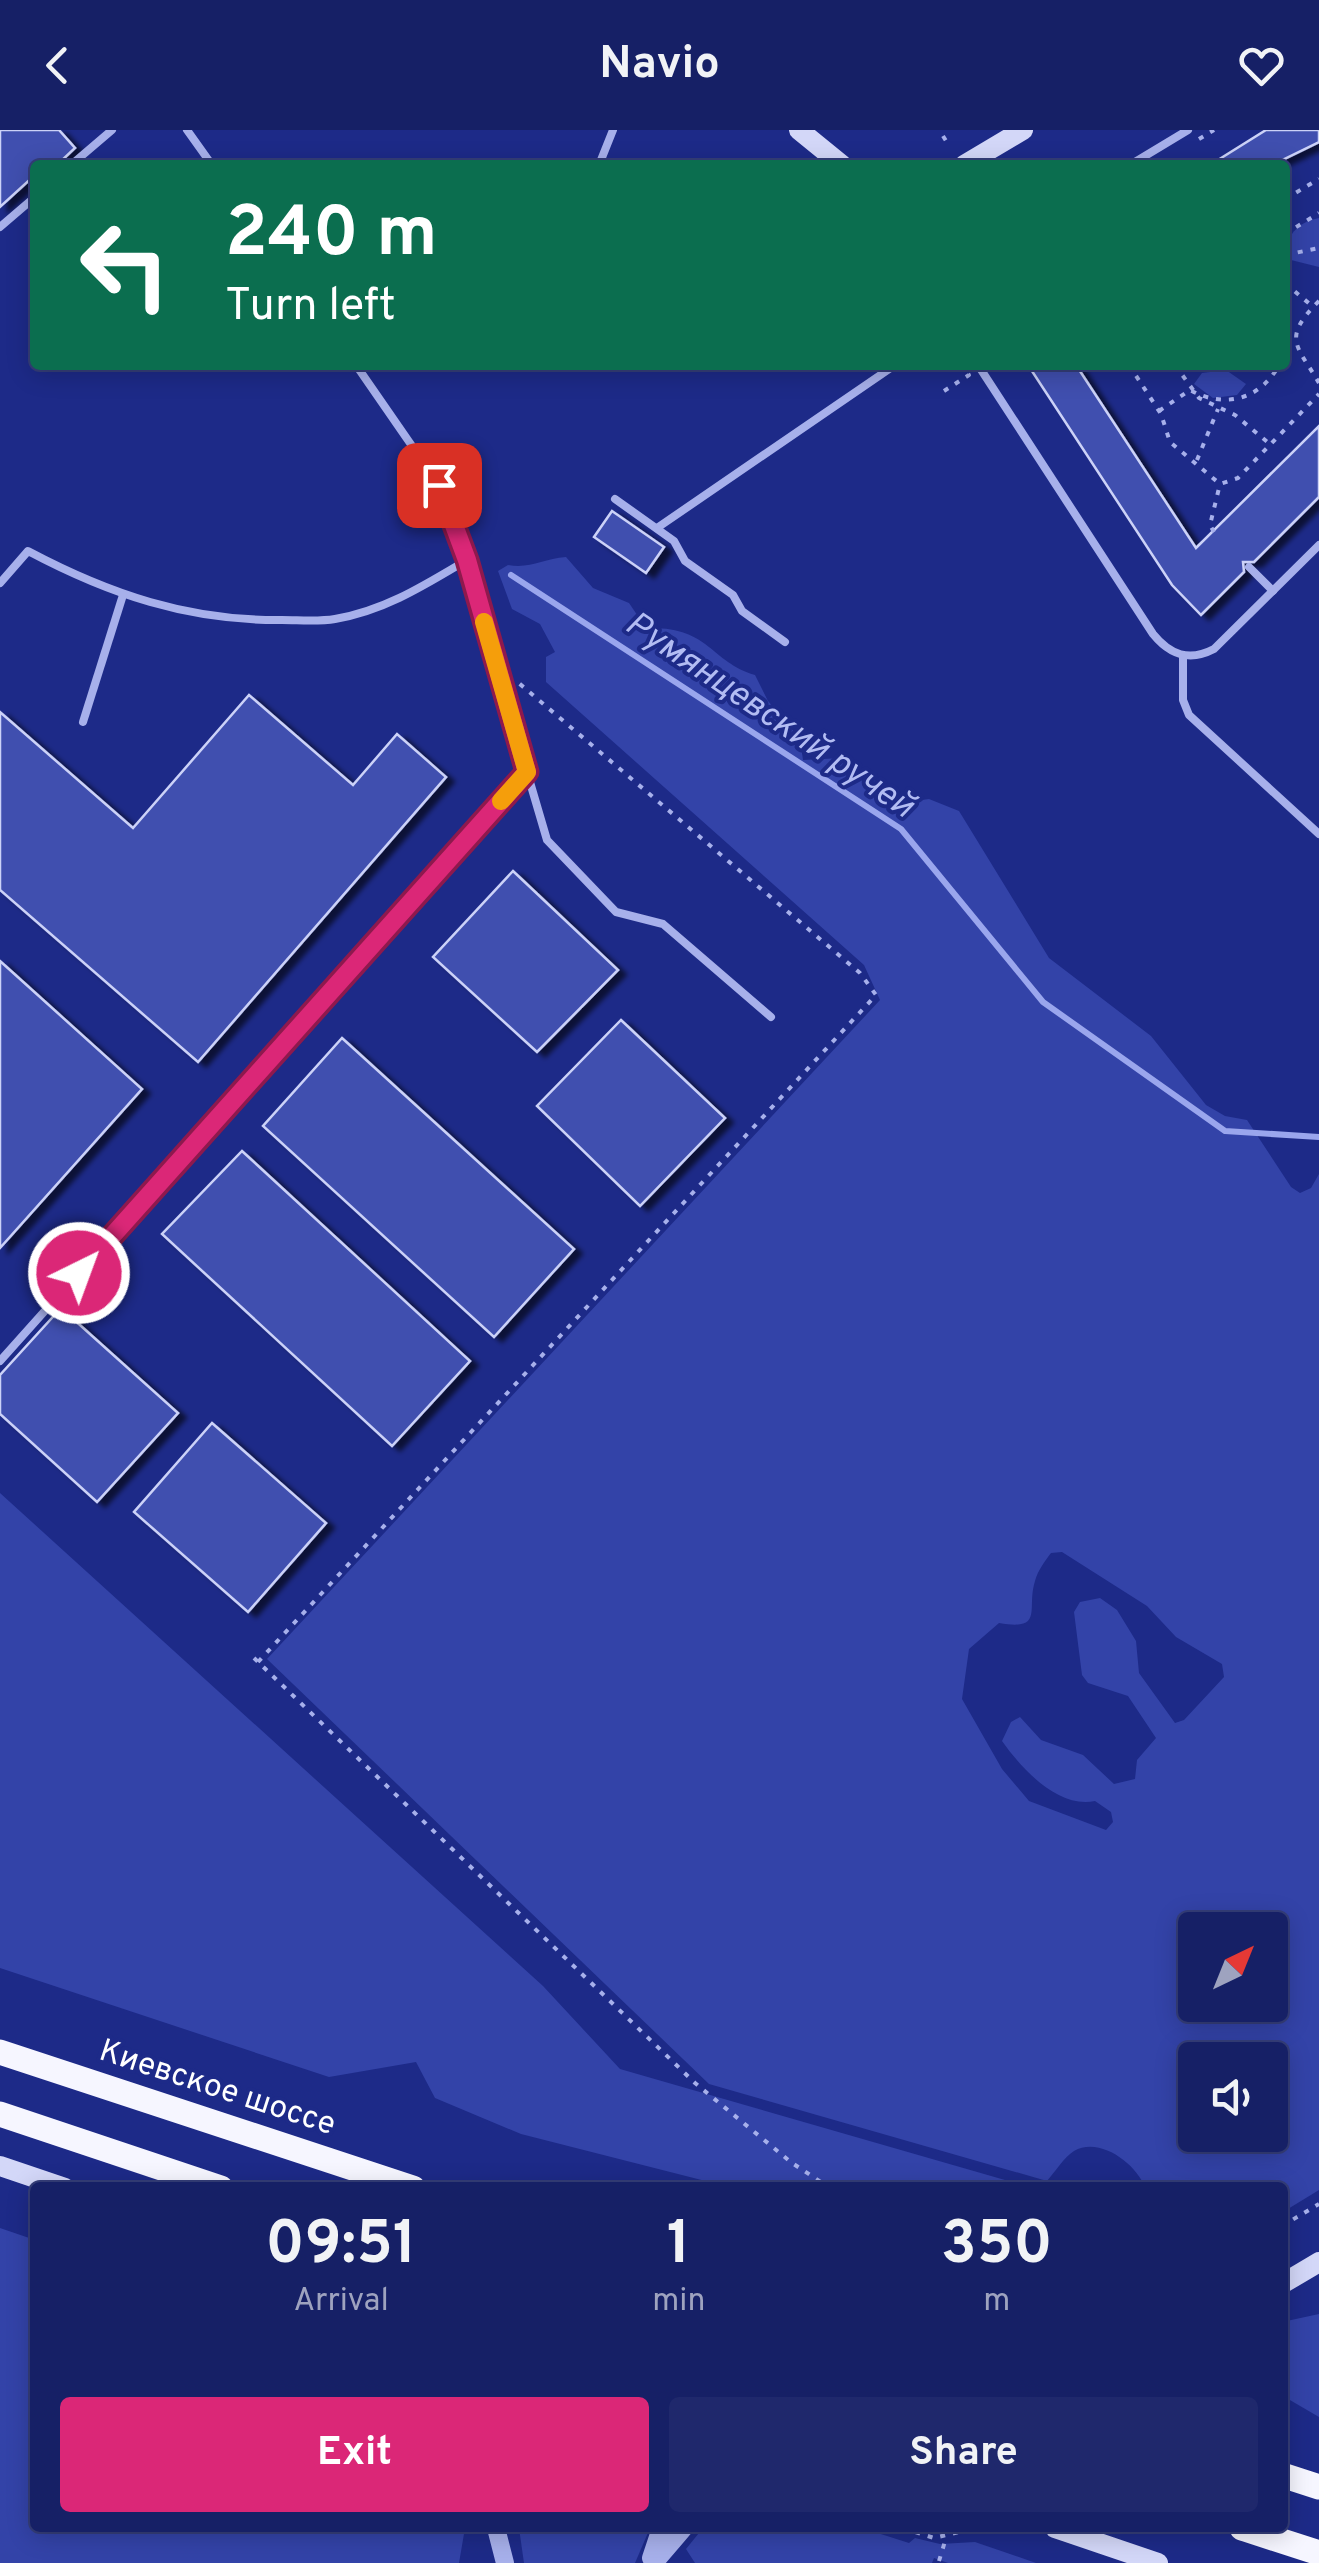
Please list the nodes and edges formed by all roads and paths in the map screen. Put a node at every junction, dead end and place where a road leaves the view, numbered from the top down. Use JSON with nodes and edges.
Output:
{"nodes":[{"id":1,"x":112,"y":130,"type":"edge"},
{"id":2,"x":187,"y":130,"type":"edge"},
{"id":3,"x":613,"y":130,"type":"edge"},
{"id":4,"x":800,"y":130,"type":"edge"},
{"id":5,"x":1023,"y":130,"type":"edge"},
{"id":6,"x":1188,"y":130,"type":"edge"},
{"id":7,"x":943,"y":136,"type":"dead end"},
{"id":8,"x":948,"y":144,"type":"dead end"},
{"id":9,"x":78,"y":160,"type":"edge"},
{"id":10,"x":208,"y":160,"type":"edge"},
{"id":11,"x":601,"y":160,"type":"edge"},
{"id":12,"x":836,"y":160,"type":"edge"},
{"id":13,"x":972,"y":160,"type":"edge"},
{"id":14,"x":1138,"y":160,"type":"edge"},
{"id":15,"x":1319,"y":179,"type":"edge"},
{"id":16,"x":1290,"y":196,"type":"edge"},
{"id":17,"x":30,"y":201,"type":"edge"},
{"id":18,"x":1319,"y":213,"type":"edge"},
{"id":19,"x":0,"y":227,"type":"edge"},
{"id":20,"x":1290,"y":229,"type":"edge"},
{"id":21,"x":1319,"y":248,"type":"edge"},
{"id":22,"x":1290,"y":252,"type":"edge"},
{"id":23,"x":1290,"y":287,"type":"edge"},
{"id":24,"x":1319,"y":301,"type":"edge"},
{"id":25,"x":1313,"y":307,"type":"junction"},
{"id":26,"x":359,"y":370,"type":"edge"},
{"id":27,"x":887,"y":370,"type":"edge"},
{"id":28,"x":964,"y":370,"type":"edge"},
{"id":29,"x":981,"y":370,"type":"edge"},
{"id":30,"x":1131,"y":370,"type":"edge"},
{"id":31,"x":1178,"y":370,"type":"edge"},
{"id":32,"x":1275,"y":370,"type":"edge"},
{"id":33,"x":1319,"y":383,"type":"edge"},
{"id":34,"x":1190,"y":390,"type":"junction"},
{"id":35,"x":944,"y":392,"type":"dead end"},
{"id":36,"x":1319,"y":394,"type":"edge"},
{"id":37,"x":1218,"y":409,"type":"junction"},
{"id":38,"x":1159,"y":411,"type":"junction"},
{"id":39,"x":1271,"y":445,"type":"junction"},
{"id":40,"x":1196,"y":462,"type":"junction"},
{"id":41,"x":1220,"y":484,"type":"junction"},
{"id":42,"x":615,"y":499,"type":"dead end"},
{"id":43,"x":657,"y":528,"type":"junction"},
{"id":44,"x":1214,"y":532,"type":"dead end"},
{"id":45,"x":1319,"y":545,"type":"edge"},
{"id":46,"x":467,"y":560,"type":"junction"},
{"id":47,"x":1249,"y":567,"type":"dead end"},
{"id":48,"x":0,"y":583,"type":"edge"},
{"id":49,"x":1273,"y":591,"type":"junction"},
{"id":50,"x":124,"y":595,"type":"junction"},
{"id":51,"x":785,"y":642,"type":"dead end"},
{"id":52,"x":1183,"y":656,"type":"junction"},
{"id":53,"x":496,"y":664,"type":"junction"},
{"id":54,"x":83,"y":722,"type":"dead end"},
{"id":55,"x":527,"y":772,"type":"junction"},
{"id":56,"x":1319,"y":834,"type":"edge"},
{"id":57,"x":771,"y":1018,"type":"dead end"},
{"id":58,"x":0,"y":1362,"type":"edge"},
{"id":59,"x":0,"y":2052,"type":"edge"},
{"id":60,"x":0,"y":2114,"type":"edge"},
{"id":61,"x":0,"y":2166,"type":"edge"},
{"id":62,"x":47,"y":2182,"type":"edge"},
{"id":63,"x":204,"y":2182,"type":"edge"},
{"id":64,"x":395,"y":2182,"type":"edge"},
{"id":65,"x":821,"y":2182,"type":"edge"},
{"id":66,"x":1319,"y":2204,"type":"edge"},
{"id":67,"x":1288,"y":2222,"type":"edge"},
{"id":68,"x":1319,"y":2262,"type":"edge"},
{"id":69,"x":1288,"y":2280,"type":"edge"},
{"id":70,"x":1288,"y":2477,"type":"edge"},
{"id":71,"x":1319,"y":2487,"type":"edge"},
{"id":72,"x":497,"y":2532,"type":"edge"},
{"id":73,"x":506,"y":2532,"type":"edge"},
{"id":74,"x":920,"y":2532,"type":"edge"},
{"id":75,"x":961,"y":2532,"type":"edge"},
{"id":76,"x":1067,"y":2532,"type":"edge"},
{"id":77,"x":1254,"y":2532,"type":"edge"},
{"id":78,"x":946,"y":2538,"type":"junction"},
{"id":79,"x":668,"y":2542,"type":"edge"},
{"id":80,"x":1319,"y":2553,"type":"edge"},
{"id":81,"x":939,"y":2561,"type":"edge"},
{"id":82,"x":506,"y":2563,"type":"edge"},
{"id":83,"x":651,"y":2563,"type":"edge"},
{"id":84,"x":1158,"y":2563,"type":"edge"}],
"edges":[{"from":1,"to":9,"type":"lane"},
{"from":2,"to":10,"type":"lane"},
{"from":3,"to":11,"type":"lane"},
{"from":4,"to":12,"type":"main road"},
{"from":5,"to":13,"type":"main road"},
{"from":6,"to":14,"type":"lane"},
{"from":7,"to":8,"type":"path"},
{"from":15,"to":16,"type":"path"},
{"from":17,"to":19,"type":"lane"},
{"from":18,"to":20,"type":"path"},
{"from":21,"to":22,"type":"path"},
{"from":23,"to":25,"type":"path"},
{"from":24,"to":25,"type":"path"},
{"from":25,"to":33,"type":"path"},
{"from":26,"to":46,"type":"lane"},
{"from":27,"to":43,"type":"lane"},
{"from":28,"to":35,"type":"path"},
{"from":29,"to":52,"type":"lane"},
{"from":30,"to":38,"type":"path"},
{"from":31,"to":34,"type":"path"},
{"from":32,"to":34,"type":"path"},
{"from":34,"to":37,"type":"path"},
{"from":34,"to":38,"type":"path"},
{"from":36,"to":39,"type":"path"},
{"from":37,"to":39,"type":"path"},
{"from":37,"to":40,"type":"path"},
{"from":38,"to":40,"type":"path"},
{"from":39,"to":41,"type":"path"},
{"from":40,"to":41,"type":"path"},
{"from":41,"to":44,"type":"path"},
{"from":42,"to":43,"type":"lane"},
{"from":43,"to":51,"type":"lane"},
{"from":45,"to":49,"type":"lane"},
{"from":46,"to":50,"type":"lane"},
{"from":46,"to":53,"type":"lane"},
{"from":47,"to":49,"type":"lane"},
{"from":48,"to":50,"type":"lane"},
{"from":49,"to":52,"type":"lane"},
{"from":50,"to":54,"type":"lane"},
{"from":52,"to":56,"type":"lane"},
{"from":53,"to":55,"type":"lane"},
{"from":53,"to":65,"type":"path"},
{"from":55,"to":57,"type":"lane"},
{"from":55,"to":58,"type":"lane"},
{"from":59,"to":64,"type":"highway","name":"Киевское шоссе"},
{"from":60,"to":63,"type":"highway"},
{"from":61,"to":62,"type":"main road"},
{"from":66,"to":67,"type":"path"},
{"from":68,"to":69,"type":"main road"},
{"from":70,"to":71,"type":"highway"},
{"from":72,"to":82,"type":"street"},
{"from":73,"to":82,"type":"street"},
{"from":74,"to":78,"type":"path"},
{"from":75,"to":78,"type":"path"},
{"from":76,"to":84,"type":"main road"},
{"from":77,"to":80,"type":"highway"},
{"from":78,"to":81,"type":"path"},
{"from":79,"to":83,"type":"street"}]}
